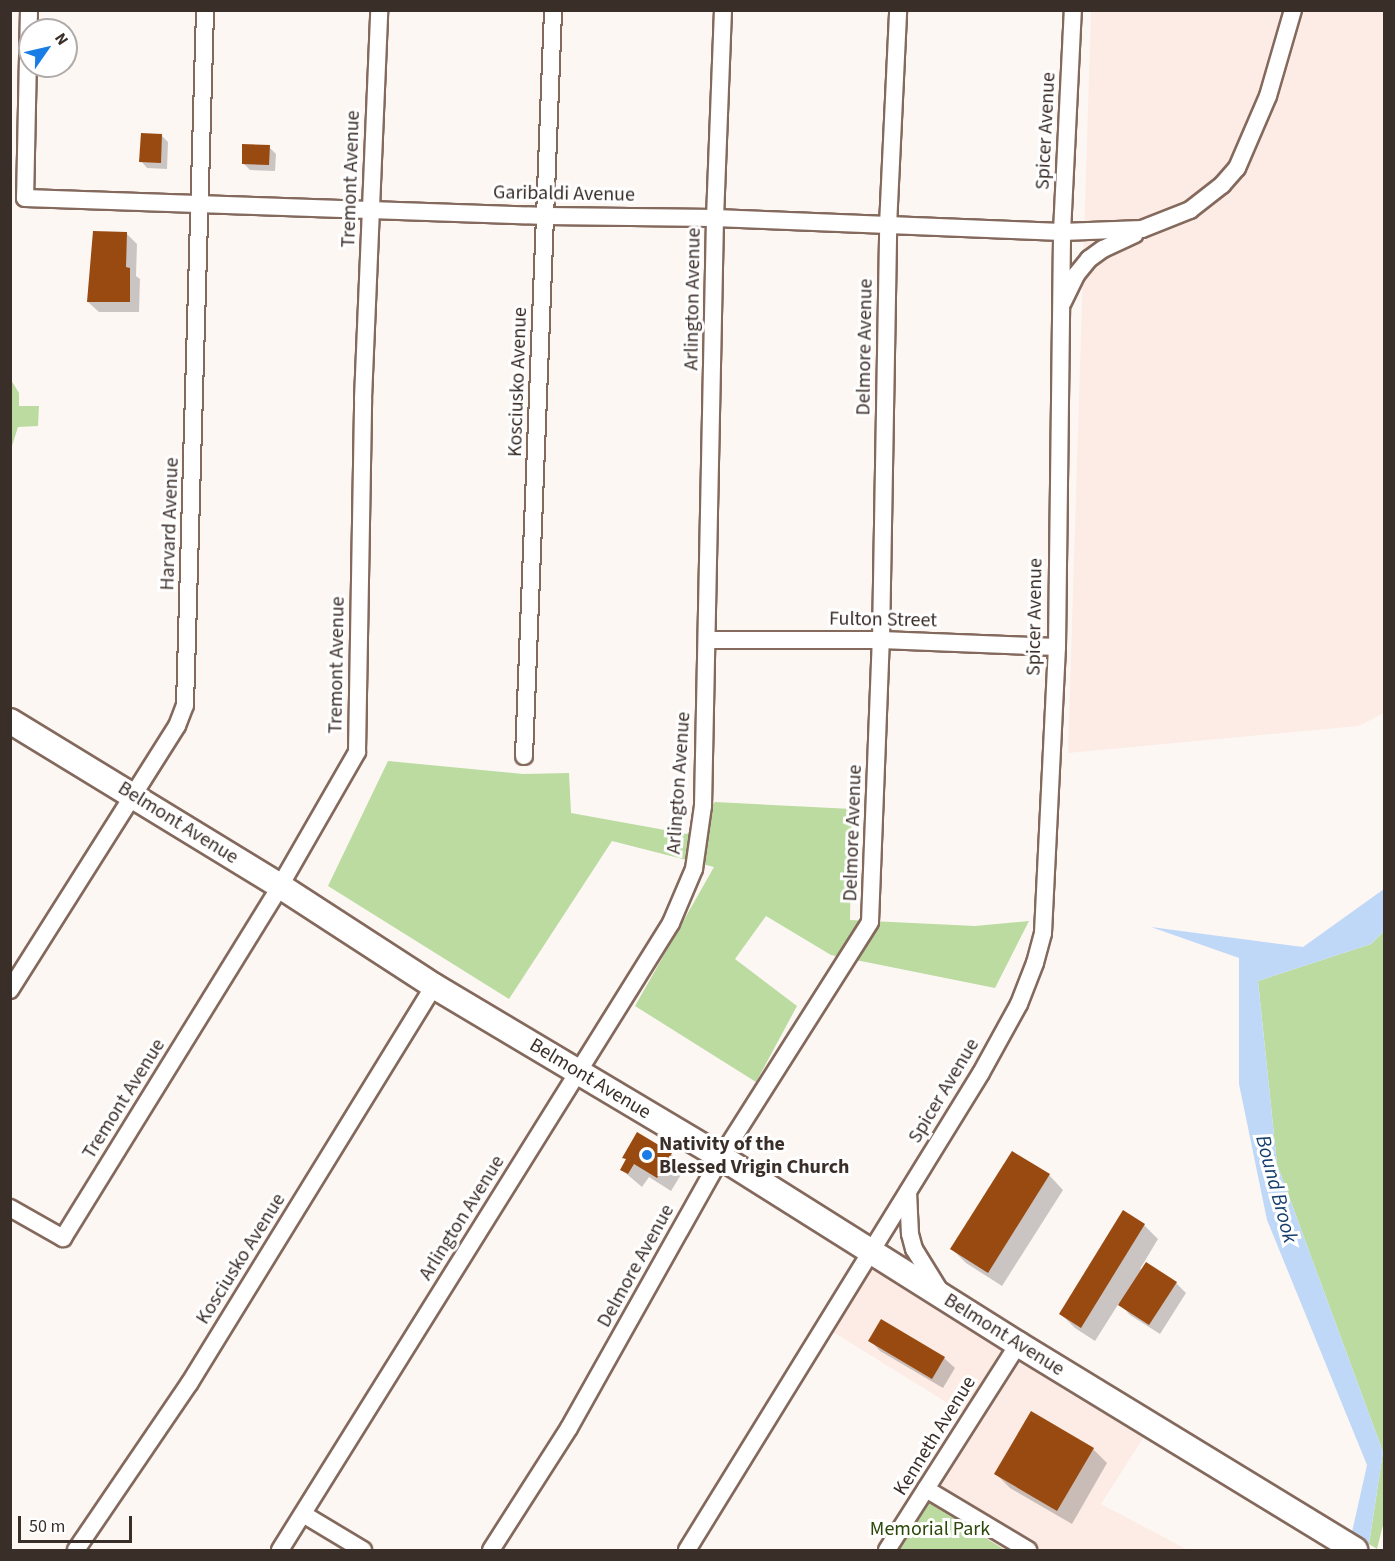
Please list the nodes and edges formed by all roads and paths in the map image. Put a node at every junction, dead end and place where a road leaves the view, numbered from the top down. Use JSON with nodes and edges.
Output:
{"nodes":[{"id":1,"x":28,"y":10,"type":"edge"},
{"id":2,"x":205,"y":10,"type":"edge"},
{"id":3,"x":379,"y":10,"type":"edge"},
{"id":4,"x":553,"y":10,"type":"edge"},
{"id":5,"x":723,"y":10,"type":"edge"},
{"id":6,"x":898,"y":10,"type":"edge"},
{"id":7,"x":1073,"y":10,"type":"edge"},
{"id":8,"x":1293,"y":10,"type":"edge"},
{"id":9,"x":200,"y":202,"type":"junction"},
{"id":10,"x":370,"y":208,"type":"junction"},
{"id":11,"x":546,"y":216,"type":"junction"},
{"id":12,"x":715,"y":218,"type":"junction"},
{"id":13,"x":888,"y":226,"type":"junction"},
{"id":14,"x":1142,"y":229,"type":"junction"},
{"id":15,"x":1062,"y":232,"type":"junction"},
{"id":16,"x":1061,"y":305,"type":"junction"},
{"id":17,"x":708,"y":640,"type":"junction"},
{"id":18,"x":881,"y":640,"type":"junction"},
{"id":19,"x":1057,"y":647,"type":"junction"},
{"id":20,"x":10,"y":721,"type":"edge"},
{"id":21,"x":524,"y":756,"type":"dead end"},
{"id":22,"x":133,"y":795,"type":"junction"},
{"id":23,"x":280,"y":886,"type":"junction"},
{"id":24,"x":434,"y":986,"type":"junction"},
{"id":25,"x":10,"y":990,"type":"edge"},
{"id":26,"x":578,"y":1072,"type":"junction"},
{"id":27,"x":721,"y":1156,"type":"junction"},
{"id":28,"x":909,"y":1190,"type":"junction"},
{"id":29,"x":10,"y":1209,"type":"edge"},
{"id":30,"x":871,"y":1251,"type":"junction"},
{"id":31,"x":945,"y":1299,"type":"junction"},
{"id":32,"x":1018,"y":1344,"type":"junction"},
{"id":33,"x":926,"y":1489,"type":"junction"},
{"id":34,"x":303,"y":1514,"type":"junction"},
{"id":35,"x":1347,"y":1546,"type":"edge"},
{"id":36,"x":76,"y":1551,"type":"edge"},
{"id":37,"x":280,"y":1551,"type":"edge"},
{"id":38,"x":363,"y":1551,"type":"edge"},
{"id":39,"x":491,"y":1551,"type":"edge"},
{"id":40,"x":687,"y":1551,"type":"edge"},
{"id":41,"x":887,"y":1551,"type":"edge"},
{"id":42,"x":1029,"y":1551,"type":"edge"}],
"edges":[{"from":1,"to":9,"type":"street","name":"Garibaldi Avenue"},
{"from":2,"to":9,"type":"street","name":"Harvard Avenue"},
{"from":3,"to":10,"type":"street","name":"Tremont Avenue"},
{"from":4,"to":11,"type":"street","name":"Kosciusko Avenue"},
{"from":5,"to":12,"type":"street","name":"Arlington Avenue"},
{"from":6,"to":13,"type":"street","name":"Delmore Avenue"},
{"from":7,"to":15,"type":"street","name":"Spicer Avenue"},
{"from":8,"to":14,"type":"street"},
{"from":9,"to":10,"type":"street","name":"Garibaldi Avenue"},
{"from":9,"to":22,"type":"street","name":"Harvard Avenue"},
{"from":10,"to":11,"type":"street","name":"Garibaldi Avenue"},
{"from":10,"to":23,"type":"street","name":"Tremont Avenue"},
{"from":11,"to":12,"type":"street","name":"Garibaldi Avenue"},
{"from":11,"to":21,"type":"street","name":"Kosciusko Avenue"},
{"from":12,"to":13,"type":"street","name":"Garibaldi Avenue"},
{"from":12,"to":17,"type":"street","name":"Arlington Avenue"},
{"from":13,"to":15,"type":"street","name":"Garibaldi Avenue"},
{"from":13,"to":18,"type":"street","name":"Delmore Avenue"},
{"from":14,"to":15,"type":"street","name":"Garibaldi Avenue"},
{"from":14,"to":16,"type":"street"},
{"from":15,"to":16,"type":"street","name":"Spicer Avenue"},
{"from":16,"to":19,"type":"street","name":"Spicer Avenue"},
{"from":17,"to":18,"type":"street","name":"Fulton Street"},
{"from":17,"to":26,"type":"street","name":"Arlington Avenue"},
{"from":18,"to":19,"type":"street","name":"Fulton Street"},
{"from":18,"to":27,"type":"street","name":"Delmore Avenue"},
{"from":19,"to":28,"type":"street","name":"Spicer Avenue"},
{"from":20,"to":22,"type":"street","name":"Belmont Avenue"},
{"from":22,"to":23,"type":"street","name":"Belmont Avenue"},
{"from":22,"to":25,"type":"street","name":"Harvard Avenue"},
{"from":23,"to":24,"type":"street","name":"Belmont Avenue"},
{"from":23,"to":29,"type":"street","name":"Tremont Avenue"},
{"from":24,"to":26,"type":"street","name":"Belmont Avenue"},
{"from":24,"to":36,"type":"street","name":"Kosciusko Avenue"},
{"from":26,"to":27,"type":"street","name":"Belmont Avenue"},
{"from":26,"to":34,"type":"street","name":"Arlington Avenue"},
{"from":27,"to":30,"type":"street","name":"Belmont Avenue"},
{"from":27,"to":39,"type":"street","name":"Delmore Avenue"},
{"from":28,"to":30,"type":"street","name":"Spicer Avenue"},
{"from":28,"to":31,"type":"street"},
{"from":30,"to":31,"type":"street","name":"Belmont Avenue"},
{"from":30,"to":40,"type":"street","name":"Spicer Avenue"},
{"from":31,"to":32,"type":"street","name":"Belmont Avenue"},
{"from":32,"to":33,"type":"street","name":"Kenneth Avenue"},
{"from":32,"to":35,"type":"street","name":"Belmont Avenue"},
{"from":33,"to":41,"type":"street","name":"Kenneth Avenue"},
{"from":33,"to":42,"type":"street"},
{"from":34,"to":37,"type":"street","name":"Arlington Avenue"},
{"from":34,"to":38,"type":"street"}]}
